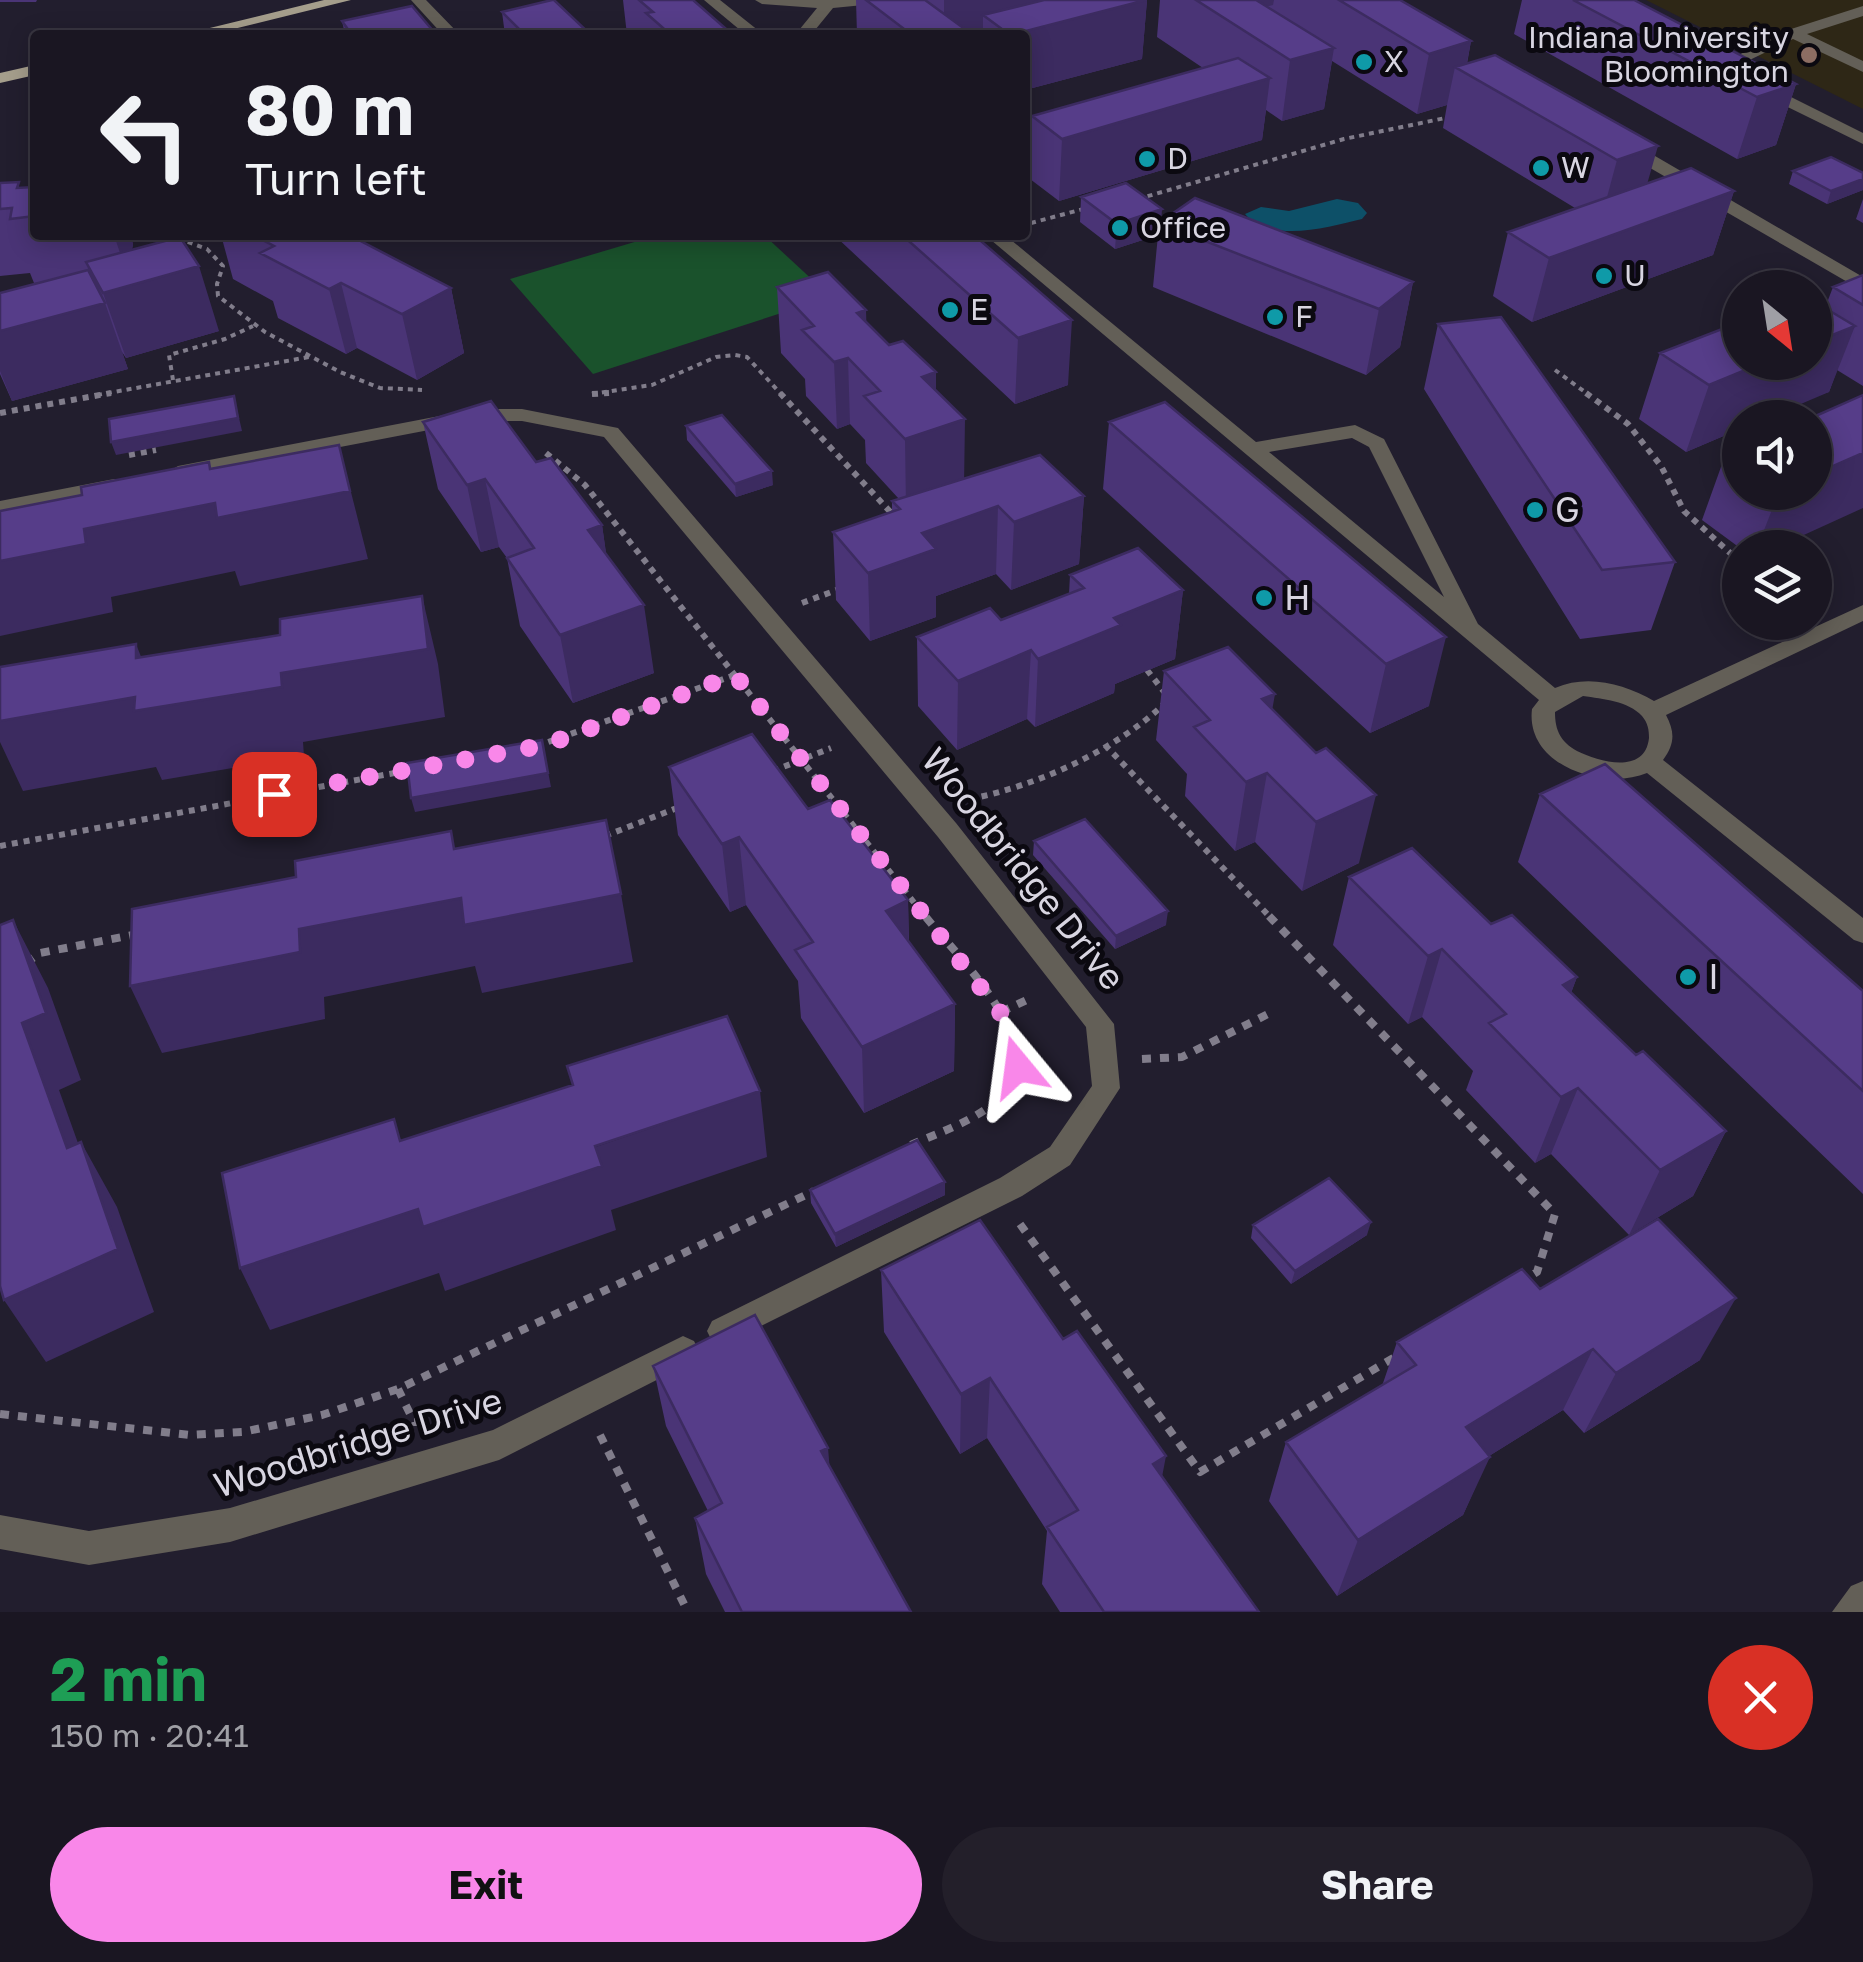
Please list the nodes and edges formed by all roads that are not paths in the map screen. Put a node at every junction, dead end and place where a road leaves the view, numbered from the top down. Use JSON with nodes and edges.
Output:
{"nodes":[{"id":1,"x":344,"y":0,"type":"edge"},
{"id":2,"x":418,"y":0,"type":"edge"},
{"id":3,"x":710,"y":0,"type":"edge"},
{"id":4,"x":762,"y":0,"type":"edge"},
{"id":5,"x":874,"y":0,"type":"edge"},
{"id":6,"x":828,"y":4,"type":"junction"},
{"id":7,"x":1863,"y":12,"type":"edge"},
{"id":8,"x":211,"y":30,"type":"edge"},
{"id":9,"x":447,"y":30,"type":"edge"},
{"id":10,"x":749,"y":30,"type":"edge"},
{"id":11,"x":807,"y":30,"type":"edge"},
{"id":12,"x":1793,"y":33,"type":"junction"},
{"id":13,"x":1704,"y":59,"type":"edge"},
{"id":14,"x":1863,"y":67,"type":"edge"},
{"id":15,"x":1720,"y":68,"type":"junction"},
{"id":16,"x":30,"y":71,"type":"edge"},
{"id":17,"x":0,"y":78,"type":"edge"},
{"id":18,"x":1863,"y":138,"type":"edge"},
{"id":19,"x":1614,"y":140,"type":"edge"},
{"id":20,"x":1000,"y":240,"type":"edge"},
{"id":21,"x":1863,"y":284,"type":"edge"},
{"id":22,"x":1252,"y":448,"type":"junction"},
{"id":23,"x":0,"y":508,"type":"edge"},
{"id":24,"x":1863,"y":612,"type":"edge"},
{"id":25,"x":1472,"y":630,"type":"junction"},
{"id":26,"x":1553,"y":699,"type":"junction"},
{"id":27,"x":1652,"y":712,"type":"junction"},
{"id":28,"x":1651,"y":763,"type":"junction"},
{"id":29,"x":1863,"y":933,"type":"edge"},
{"id":30,"x":0,"y":1532,"type":"edge"},
{"id":31,"x":1863,"y":1598,"type":"edge"},
{"id":32,"x":1850,"y":1612,"type":"edge"}],
"edges":[{"from":1,"to":8,"type":"main road"},
{"from":2,"to":9,"type":"street"},
{"from":3,"to":10,"type":"street"},
{"from":4,"to":6,"type":"street"},
{"from":5,"to":6,"type":"street"},
{"from":6,"to":11,"type":"street"},
{"from":7,"to":12,"type":"street"},
{"from":12,"to":14,"type":"street"},
{"from":12,"to":15,"type":"street"},
{"from":13,"to":15,"type":"street"},
{"from":15,"to":18,"type":"street"},
{"from":16,"to":17,"type":"main road"},
{"from":19,"to":21,"type":"street"},
{"from":20,"to":22,"type":"street"},
{"from":22,"to":25,"type":"street"},
{"from":22,"to":25,"type":"street"},
{"from":23,"to":30,"type":"street","name":"Woodbridge Drive"},
{"from":24,"to":27,"type":"street"},
{"from":25,"to":26,"type":"street"},
{"from":26,"to":27,"type":"street"},
{"from":26,"to":28,"type":"street"},
{"from":27,"to":28,"type":"street"},
{"from":28,"to":29,"type":"street"},
{"from":31,"to":32,"type":"street"}]}
